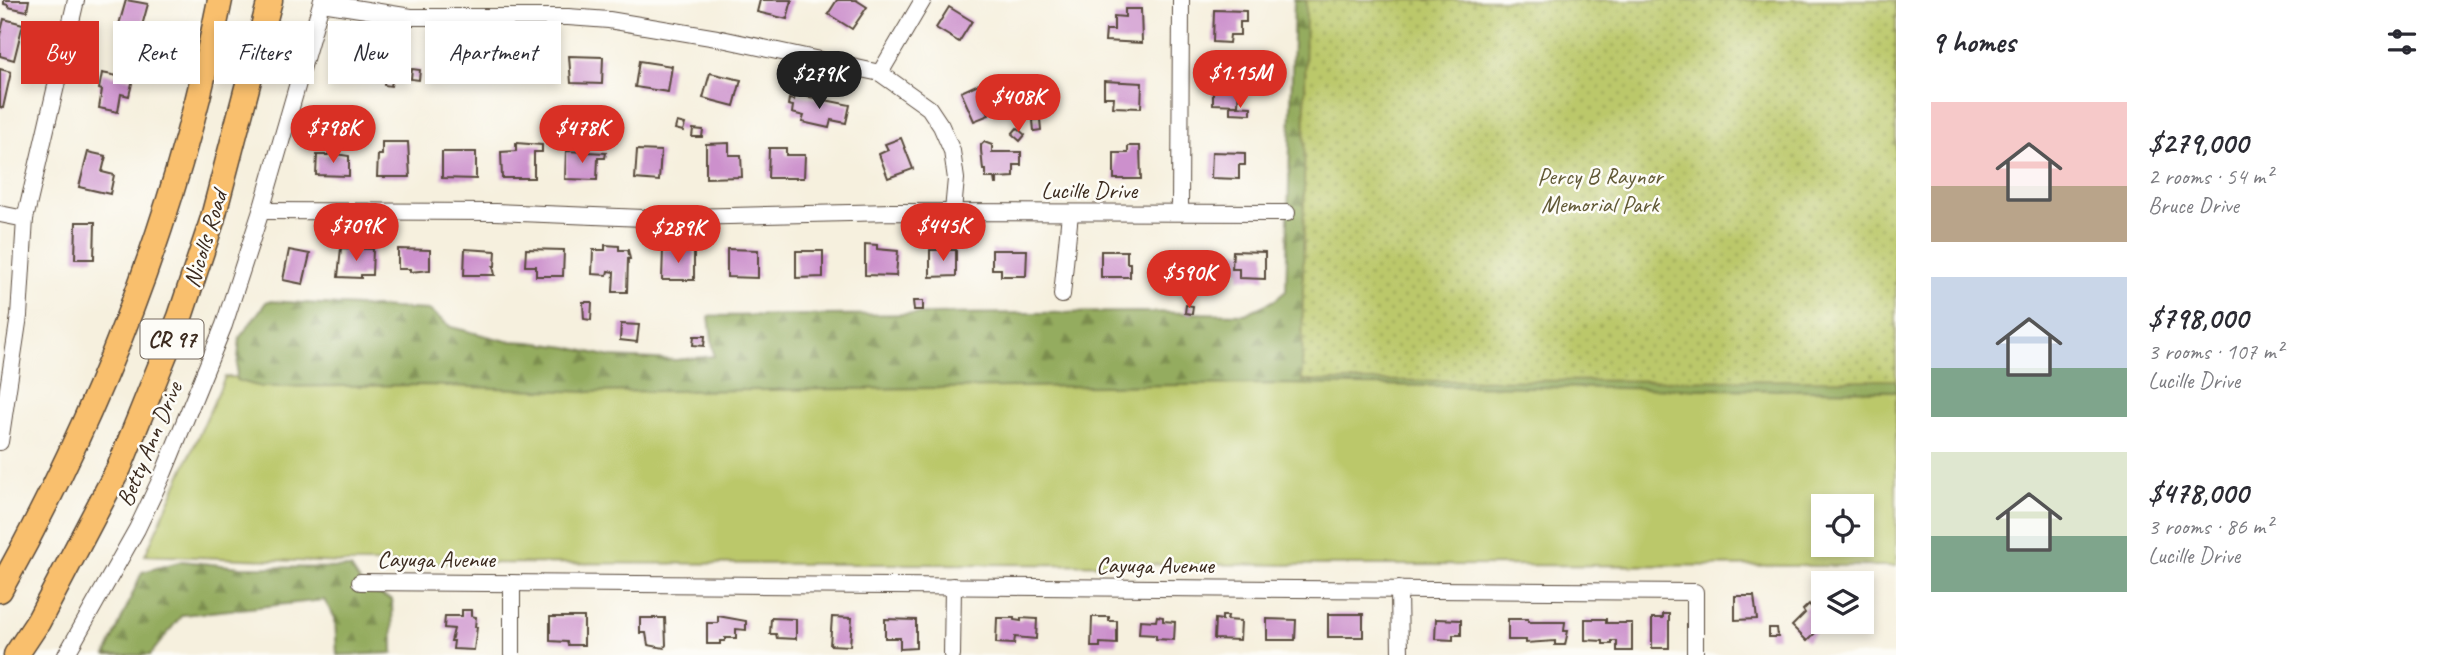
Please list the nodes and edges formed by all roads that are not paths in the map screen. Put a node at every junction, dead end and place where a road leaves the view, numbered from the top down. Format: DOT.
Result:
graph roads {
  1 [pos="76,0"];
  2 [pos="220,0"];
  3 [pos="270,0"];
  4 [pos="923,0"];
  5 [pos="1181,0"];
  6 [pos="322,2"];
  7 [pos="880,73"];
  8 [pos="261,211"];
  9 [pos="953,211"];
  10 [pos="1180,211"];
  11 [pos="1069,213"];
  12 [pos="1287,213"];
  13 [pos="0,214"];
  14 [pos="25,219"];
  15 [pos="1062,295"];
  16 [pos="0,442"];
  17 [pos="360,582"];
  18 [pos="512,583"];
  19 [pos="953,586"];
  20 [pos="1399,589"];
  21 [pos="0,590"];
  22 [pos="16,655"];
  23 [pos="66,655"];
  24 [pos="512,655"];
  25 [pos="952,655"];
  26 [pos="1400,655"];
  27 [pos="1695,655"];
  1 -- 14 [label="street"];
  2 -- 21 [label="highway, Nicolls Road / CR 97"];
  3 -- 22 [label="highway, Nicolls Road / CR 97"];
  4 -- 7 [label="street"];
  5 -- 10 [label="street"];
  6 -- 7 [label="street"];
  6 -- 8 [label="street, Betty Ann Drive"];
  7 -- 9 [label="street"];
  8 -- 9 [label="street, Lucille Drive"];
  8 -- 23 [label="street, Betty Ann Drive"];
  9 -- 11 [label="street, Lucille Drive"];
  10 -- 11 [label="street, Lucille Drive"];
  10 -- 12 [label="street, Lucille Drive"];
  11 -- 15 [label="street"];
  13 -- 14 [label="street"];
  14 -- 16 [label="street"];
  17 -- 18 [label="street, Cayuga Avenue"];
  18 -- 19 [label="street, Cayuga Avenue"];
  18 -- 24 [label="street"];
  19 -- 20 [label="street, Cayuga Avenue"];
  19 -- 25 [label="street"];
  20 -- 26 [label="street"];
  20 -- 27 [label="street, Cayuga Avenue"];
}
